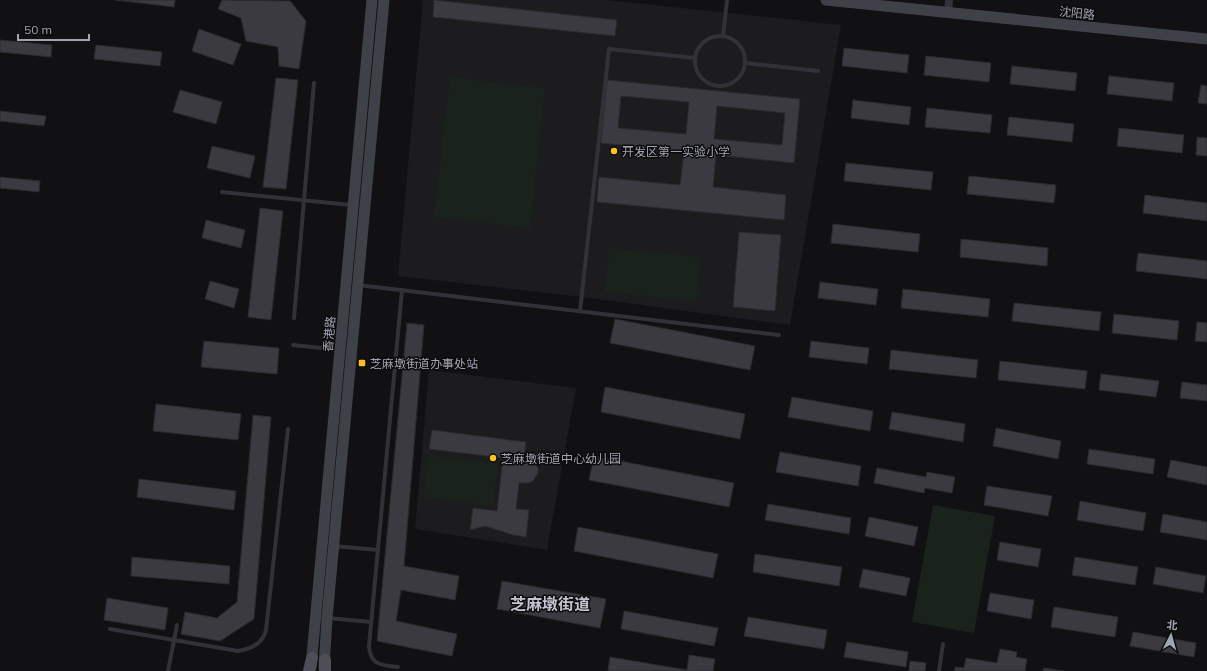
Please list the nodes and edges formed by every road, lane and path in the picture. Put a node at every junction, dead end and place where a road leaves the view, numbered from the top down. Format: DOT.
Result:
graph roads {
  1 [pos="372,0"];
  2 [pos="384,0"];
  3 [pos="726,0"];
  4 [pos="826,0"];
  5 [pos="949,0"];
  6 [pos="948,13"];
  7 [pos="723,36"];
  8 [pos="1207,39"];
  9 [pos="695,58"];
  10 [pos="745,63"];
  11 [pos="818,72"];
  12 [pos="314,83"];
  13 [pos="222,192"];
  14 [pos="304,200"];
  15 [pos="354,205"];
  16 [pos="358,285"];
  17 [pos="402,290"];
  18 [pos="580,311"];
  19 [pos="294,318"];
  20 [pos="779,335"];
  21 [pos="293,345"];
  22 [pos="341,350"];
  23 [pos="288,429"];
  24 [pos="334,546"];
  25 [pos="378,550"];
  26 [pos="327,618"];
  27 [pos="371,622"];
  28 [pos="177,625"];
  29 [pos="110,629"];
  30 [pos="174,640"];
  31 [pos="943,644"];
  32 [pos="312,658"];
  33 [pos="324,667"];
  34 [pos="398,667"];
  35 [pos="168,671"];
  36 [pos="310,671"];
  37 [pos="939,671"];
  1 -- 15 [label="main road, 香港路"];
  2 -- 16 [label="main road, 香港路"];
  3 -- 7 [label="lane"];
  4 -- 6 [label="main road, 沈阳路"];
  5 -- 6 [label="street"];
  6 -- 8 [label="main road, 沈阳路"];
  7 -- 9 [label="lane"];
  7 -- 10 [label="lane"];
  9 -- 10 [label="lane"];
  9 -- 18 [label="lane"];
  10 -- 11 [label="lane"];
  12 -- 14 [label="lane"];
  13 -- 14 [label="lane"];
  14 -- 15 [label="lane"];
  14 -- 19 [label="lane"];
  15 -- 22 [label="main road, 香港路"];
  16 -- 17 [label="lane"];
  16 -- 24 [label="main road, 香港路"];
  17 -- 18 [label="lane"];
  17 -- 25 [label="lane"];
  18 -- 20 [label="lane"];
  21 -- 22 [label="lane"];
  22 -- 32 [label="main road, 香港路"];
  23 -- 30 [label="lane"];
  24 -- 25 [label="lane"];
  24 -- 26 [label="main road, 香港路"];
  25 -- 27 [label="lane"];
  26 -- 27 [label="lane"];
  26 -- 33 [label="main road, 香港路"];
  27 -- 34 [label="lane"];
  28 -- 30 [label="lane"];
  29 -- 30 [label="lane"];
  30 -- 35 [label="lane"];
  31 -- 37 [label="lane"];
  32 -- 36 [label="main road"];
}
